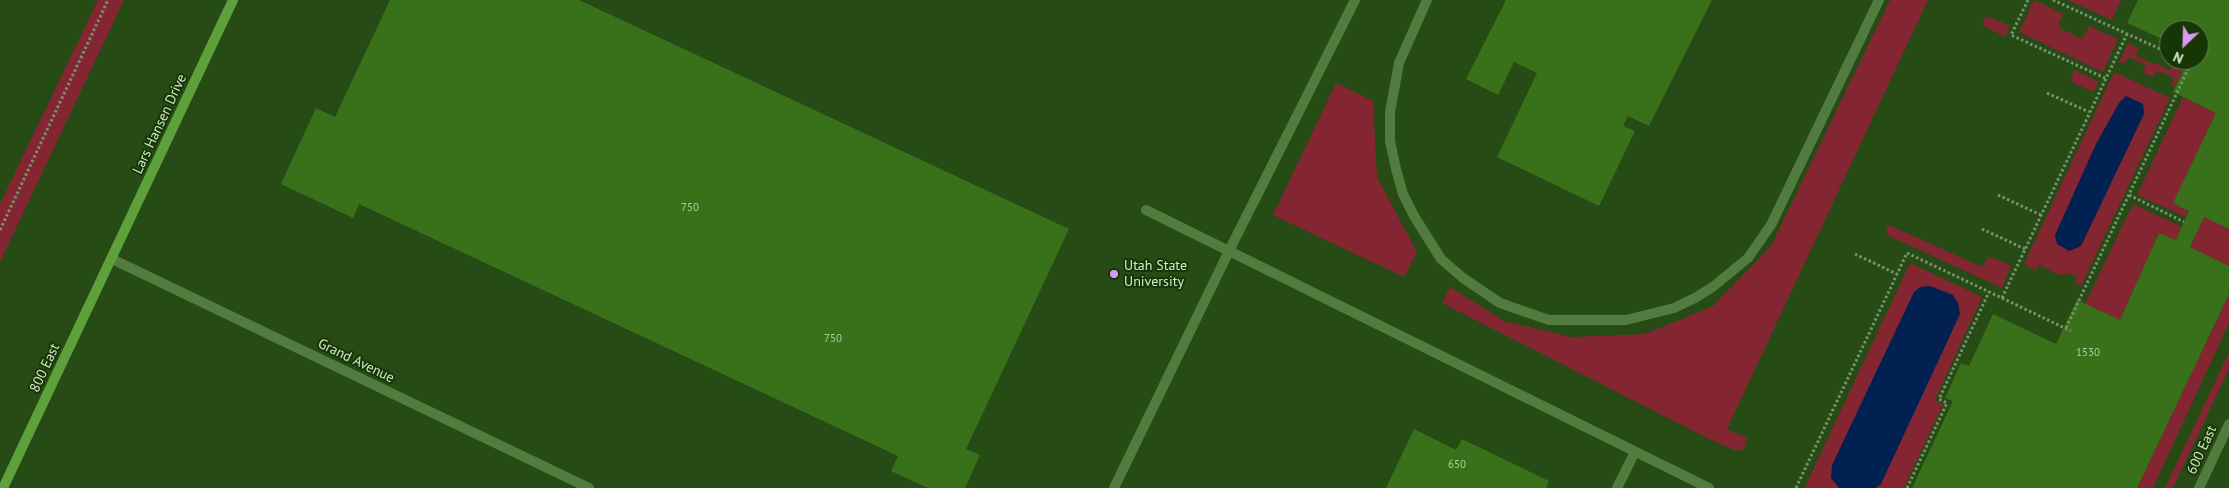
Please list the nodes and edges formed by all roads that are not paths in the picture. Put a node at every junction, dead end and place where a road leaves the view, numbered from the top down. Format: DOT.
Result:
graph roads {
  1 [pos="233,0"];
  2 [pos="1355,0"];
  3 [pos="1427,0"];
  4 [pos="1879,0"];
  5 [pos="1146,210"];
  6 [pos="1229,251"];
  7 [pos="112,259"];
  8 [pos="2229,424"];
  9 [pos="1635,452"];
  10 [pos="3,488"];
  11 [pos="589,488"];
  12 [pos="1114,488"];
  13 [pos="1617,488"];
  14 [pos="1709,488"];
  15 [pos="2199,488"];
  1 -- 7 [label="main road, Lars Hansen Drive"];
  2 -- 6 [label="street"];
  3 -- 4 [label="street"];
  5 -- 6 [label="street"];
  6 -- 9 [label="street"];
  6 -- 12 [label="street"];
  7 -- 10 [label="main road, 800 East"];
  7 -- 11 [label="street, Grand Avenue"];
  8 -- 15 [label="street, 600 East"];
  9 -- 13 [label="street"];
  9 -- 14 [label="street"];
}
